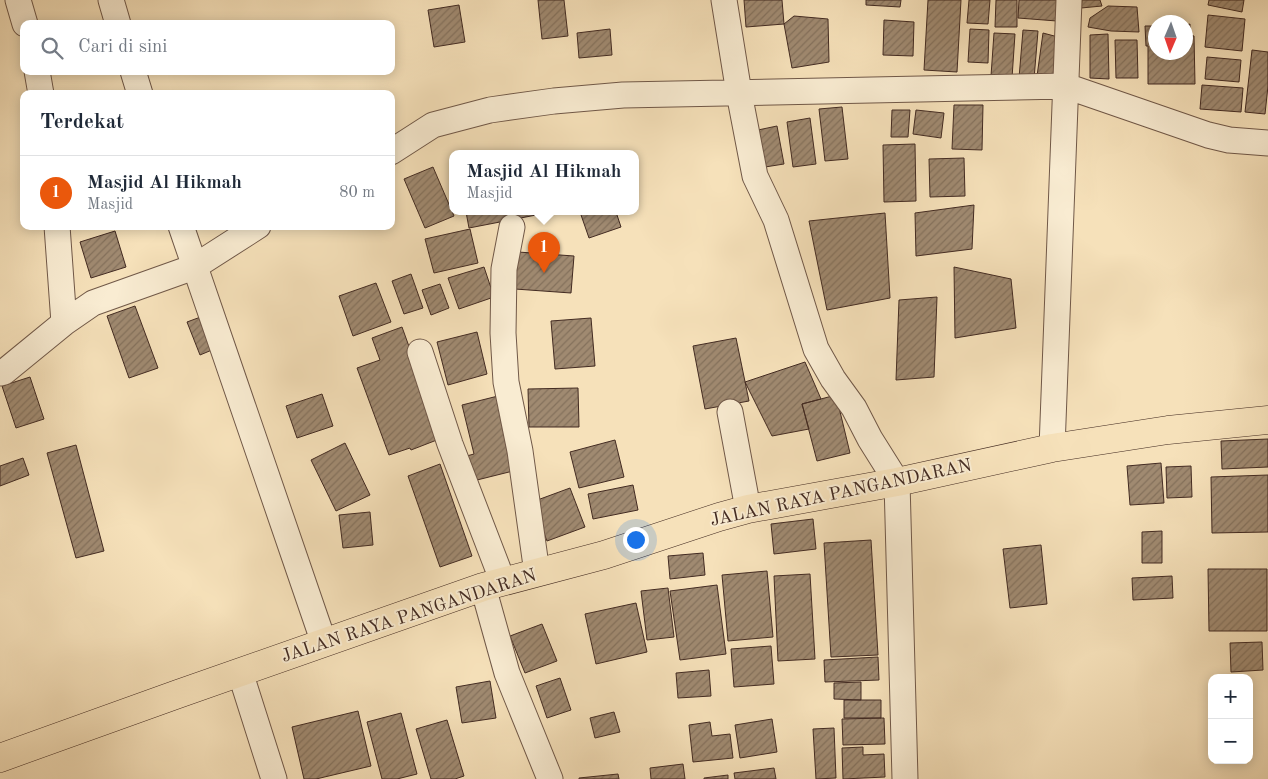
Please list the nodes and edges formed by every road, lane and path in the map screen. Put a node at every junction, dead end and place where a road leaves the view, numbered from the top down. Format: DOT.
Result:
graph roads {
  1 [pos="18,0"];
  2 [pos="111,0"];
  3 [pos="724,0"];
  4 [pos="1069,0"];
  5 [pos="24,20"];
  6 [pos="117,20"];
  7 [pos="39,75"];
  8 [pos="134,75"];
  9 [pos="1066,86"];
  10 [pos="41,90"];
  11 [pos="139,90"];
  12 [pos="739,93"];
  13 [pos="1268,143"];
  14 [pos="395,149"];
  15 [pos="512,227"];
  16 [pos="57,230"];
  17 [pos="182,230"];
  18 [pos="252,230"];
  19 [pos="194,267"];
  20 [pos="64,323"];
  21 [pos="420,352"];
  22 [pos="0,373"];
  23 [pos="730,412"];
  24 [pos="1268,420"];
  25 [pos="1052,448"];
  26 [pos="897,482"];
  27 [pos="748,509"];
  28 [pos="537,573"];
  29 [pos="493,585"];
  30 [pos="324,643"];
  31 [pos="240,672"];
  32 [pos="0,758"];
  33 [pos="898,776"];
  34 [pos="274,779"];
  35 [pos="550,779"];
  1 -- 5 [label="street"];
  2 -- 6 [label="street"];
  3 -- 12 [label="street"];
  4 -- 9 [label="street"];
  7 -- 10 [label="street"];
  8 -- 11 [label="street"];
  9 -- 12 [label="street"];
  9 -- 13 [label="street"];
  9 -- 25 [label="street"];
  12 -- 14 [label="street"];
  12 -- 26 [label="street"];
  15 -- 28 [label="street"];
  16 -- 20 [label="street"];
  17 -- 19 [label="street"];
  18 -- 19 [label="street"];
  19 -- 20 [label="street"];
  19 -- 30 [label="street"];
  20 -- 22 [label="street"];
  21 -- 29 [label="street"];
  23 -- 27 [label="street"];
  24 -- 25 [label="highway, JALAN RAYA PANGANDARAN"];
  25 -- 26 [label="highway, JALAN RAYA PANGANDARAN"];
  26 -- 27 [label="highway, JALAN RAYA PANGANDARAN"];
  26 -- 33 [label="street"];
  27 -- 28 [label="highway, JALAN RAYA PANGANDARAN"];
  28 -- 29 [label="highway, JALAN RAYA PANGANDARAN"];
  29 -- 30 [label="highway, JALAN RAYA PANGANDARAN"];
  29 -- 35 [label="street"];
  30 -- 31 [label="highway, JALAN RAYA PANGANDARAN"];
  31 -- 32 [label="highway, JALAN RAYA PANGANDARAN"];
  31 -- 34 [label="street"];
}
